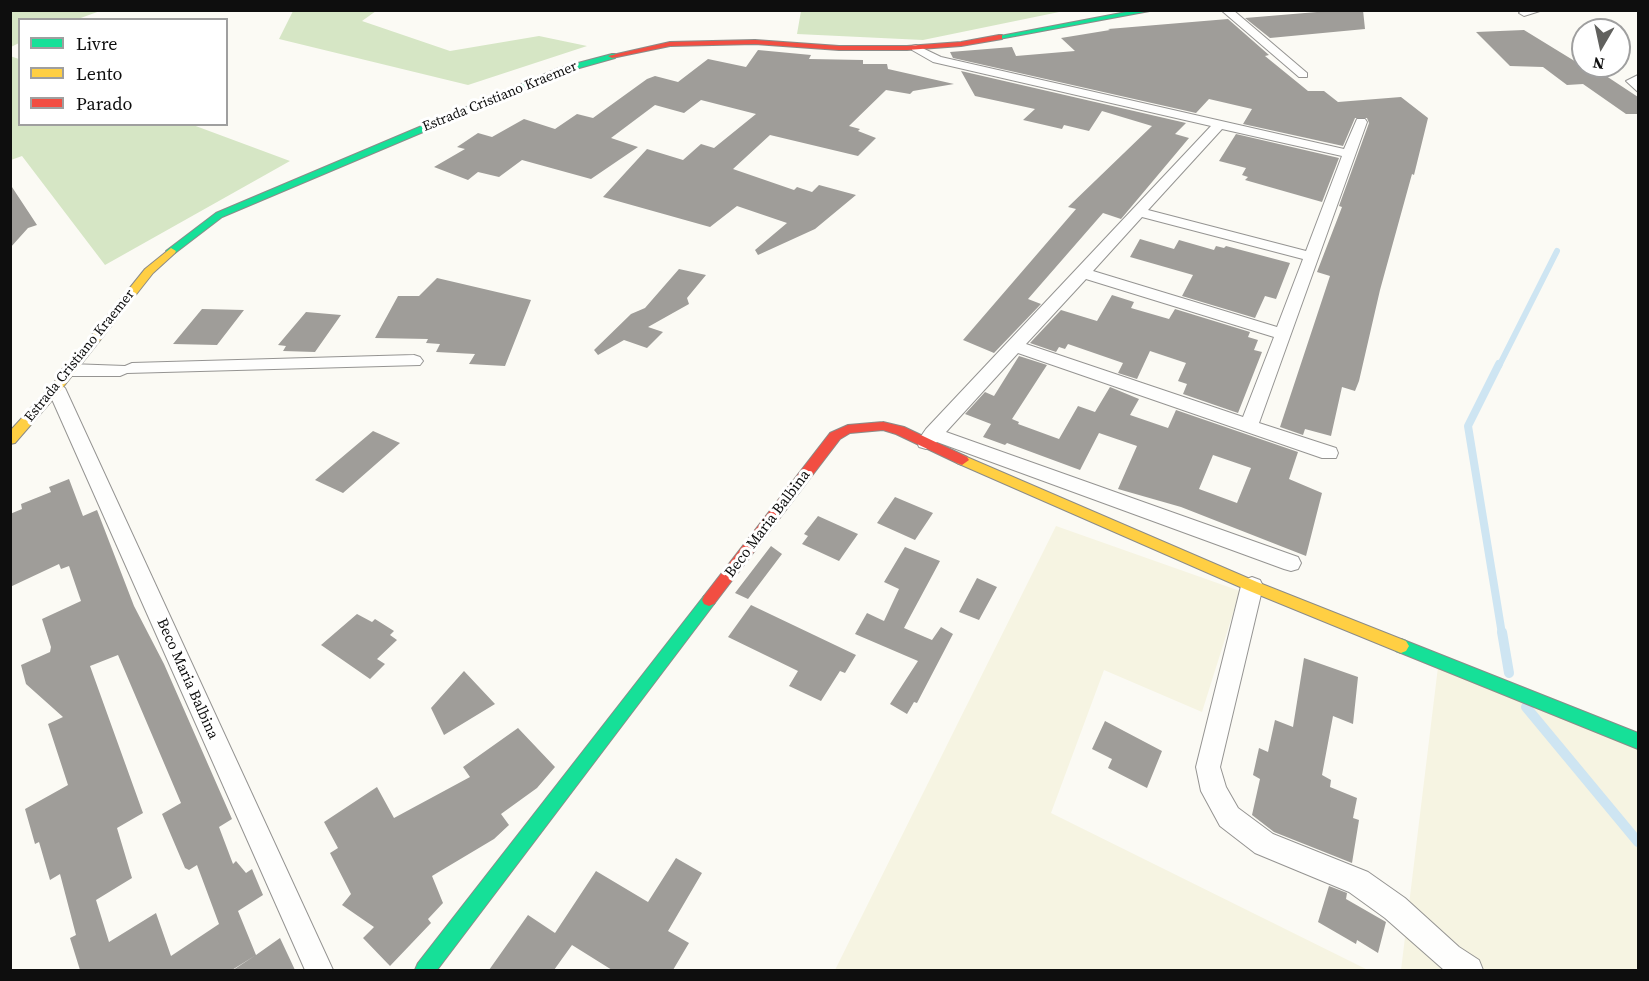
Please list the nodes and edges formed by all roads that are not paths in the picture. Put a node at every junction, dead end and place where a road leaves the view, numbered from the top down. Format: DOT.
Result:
graph roads {
  1 [pos="1152,10"];
  2 [pos="1226,10"];
  3 [pos="1538,10"];
  4 [pos="1139,11"];
  5 [pos="1524,13"];
  6 [pos="915,48"];
  7 [pos="1303,75"];
  8 [pos="1638,78"];
  9 [pos="1638,88"];
  10 [pos="1361,122"];
  11 [pos="1219,125"];
  12 [pos="1348,154"];
  13 [pos="1140,212"];
  14 [pos="1311,256"];
  15 [pos="1083,273"];
  16 [pos="1282,334"];
  17 [pos="1013,346"];
  18 [pos="414,361"];
  19 [pos="63,379"];
  20 [pos="1249,426"];
  21 [pos="929,438"];
  22 [pos="10,440"];
  23 [pos="1329,453"];
  24 [pos="1291,563"];
  25 [pos="1252,585"];
  26 [pos="1638,741"];
  27 [pos="319,970"];
  28 [pos="425,970"];
  29 [pos="1468,970"];
  1 -- 4 [label="main road, Estrada Cristiano Kraemer"];
  2 -- 7 [label="street"];
  3 -- 5 [label="street"];
  4 -- 6 [label="main road, Estrada Cristiano Kraemer"];
  6 -- 11 [label="street"];
  6 -- 19 [label="main road, Estrada Cristiano Kraemer"];
  8 -- 9 [label="street"];
  10 -- 12 [label="street"];
  11 -- 12 [label="street"];
  11 -- 13 [label="street"];
  12 -- 14 [label="street"];
  13 -- 14 [label="street"];
  13 -- 15 [label="street"];
  14 -- 16 [label="street"];
  15 -- 16 [label="street"];
  15 -- 17 [label="street"];
  16 -- 20 [label="street"];
  17 -- 20 [label="street"];
  17 -- 21 [label="street"];
  18 -- 19 [label="street"];
  19 -- 22 [label="main road, Estrada Cristiano Kraemer"];
  19 -- 27 [label="street, Beco Maria Balbina"];
  20 -- 23 [label="street"];
  21 -- 24 [label="street"];
  21 -- 25 [label="main road, Beco Maria Balbina"];
  21 -- 28 [label="main road, Beco Maria Balbina"];
  25 -- 26 [label="main road, Beco Maria Balbina"];
  25 -- 29 [label="street"];
}
